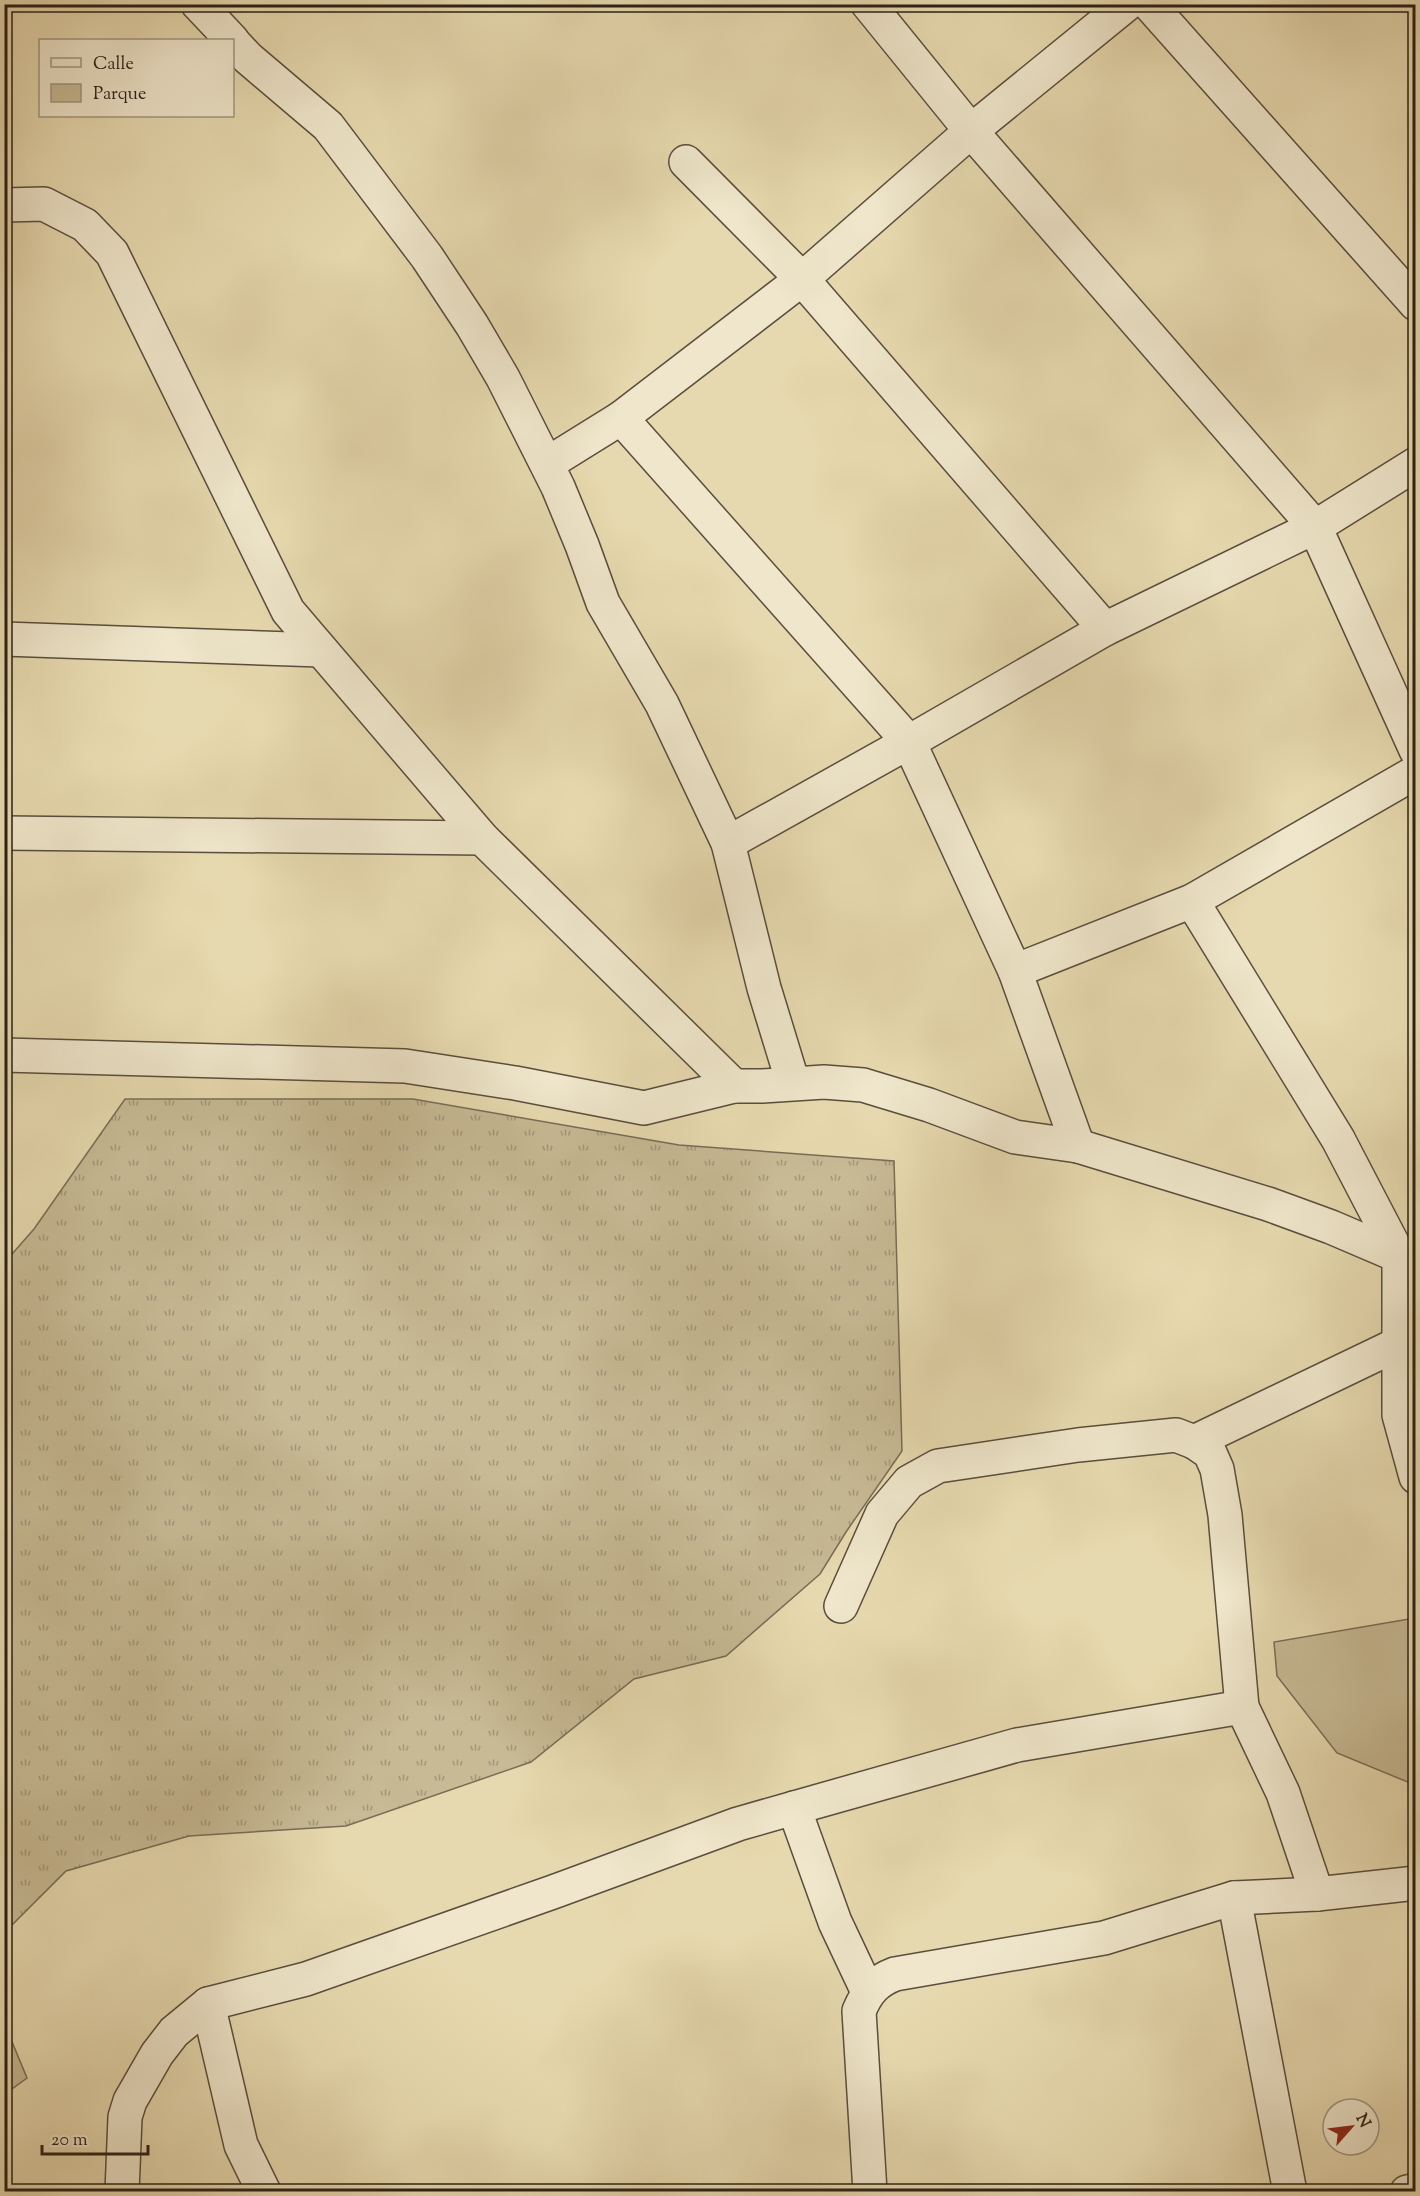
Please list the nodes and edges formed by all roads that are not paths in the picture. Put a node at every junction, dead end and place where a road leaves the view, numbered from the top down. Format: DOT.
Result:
graph roads {
  1 [pos="198,4"];
  2 [pos="868,4"];
  3 [pos="1127,4"];
  4 [pos="1149,4"];
  5 [pos="230,39"];
  6 [pos="234,43"];
  7 [pos="971,131"];
  8 [pos="686,162"];
  9 [pos="4,206"];
  10 [pos="802,279"];
  11 [pos="1416,304"];
  12 [pos="621,418"];
  13 [pos="547,464"];
  14 [pos="1416,464"];
  15 [pos="1315,527"];
  16 [pos="1105,629"];
  17 [pos="4,639"];
  18 [pos="321,650"];
  19 [pos="909,742"];
  20 [pos="1416,750"];
  21 [pos="1416,772"];
  22 [pos="4,833"];
  23 [pos="482,838"];
  24 [pos="728,843"];
  25 [pos="1192,901"];
  26 [pos="1015,972"];
  27 [pos="6,1050"];
  28 [pos="793,1083"];
  29 [pos="734,1086"];
  30 [pos="1078,1146"];
  31 [pos="1407,1265"];
  32 [pos="1398,1344"];
  33 [pos="1194,1442"];
  34 [pos="1416,1477"];
  35 [pos="841,1606"];
  36 [pos="1242,1707"];
  37 [pos="794,1808"];
  38 [pos="1416,1883"];
  39 [pos="1317,1893"];
  40 [pos="1234,1898"];
  41 [pos="868,1992"];
  42 [pos="208,2004"];
  43 [pos="1416,2190"];
  44 [pos="122,2192"];
  45 [pos="264,2192"];
  46 [pos="870,2192"];
  47 [pos="1290,2192"];
  48 [pos="1407,2192"];
  1 -- 5 [label="street"];
  2 -- 7 [label="street"];
  3 -- 7 [label="street"];
  4 -- 11 [label="street"];
  6 -- 13 [label="street"];
  7 -- 10 [label="street"];
  7 -- 15 [label="street"];
  8 -- 10 [label="street"];
  9 -- 18 [label="street"];
  10 -- 12 [label="street"];
  10 -- 16 [label="street"];
  12 -- 13 [label="street"];
  12 -- 19 [label="street"];
  13 -- 24 [label="street"];
  14 -- 15 [label="street"];
  15 -- 16 [label="street"];
  15 -- 20 [label="street"];
  16 -- 19 [label="street"];
  17 -- 18 [label="street"];
  18 -- 23 [label="street"];
  19 -- 24 [label="street"];
  19 -- 26 [label="street"];
  21 -- 25 [label="street"];
  22 -- 23 [label="street"];
  23 -- 29 [label="street"];
  24 -- 28 [label="street"];
  25 -- 26 [label="street"];
  25 -- 31 [label="street"];
  26 -- 30 [label="street"];
  27 -- 29 [label="street"];
  28 -- 29 [label="street"];
  28 -- 30 [label="street"];
  30 -- 31 [label="street"];
  31 -- 32 [label="street"];
  32 -- 33 [label="street"];
  32 -- 34 [label="street"];
  33 -- 35 [label="street"];
  33 -- 36 [label="street"];
  36 -- 37 [label="street"];
  36 -- 39 [label="street"];
  37 -- 41 [label="street"];
  37 -- 42 [label="street"];
  38 -- 39 [label="street"];
  39 -- 40 [label="street"];
  40 -- 41 [label="street"];
  40 -- 47 [label="street"];
  41 -- 46 [label="street"];
  42 -- 44 [label="street"];
  42 -- 45 [label="street"];
  43 -- 48 [label="street"];
}
